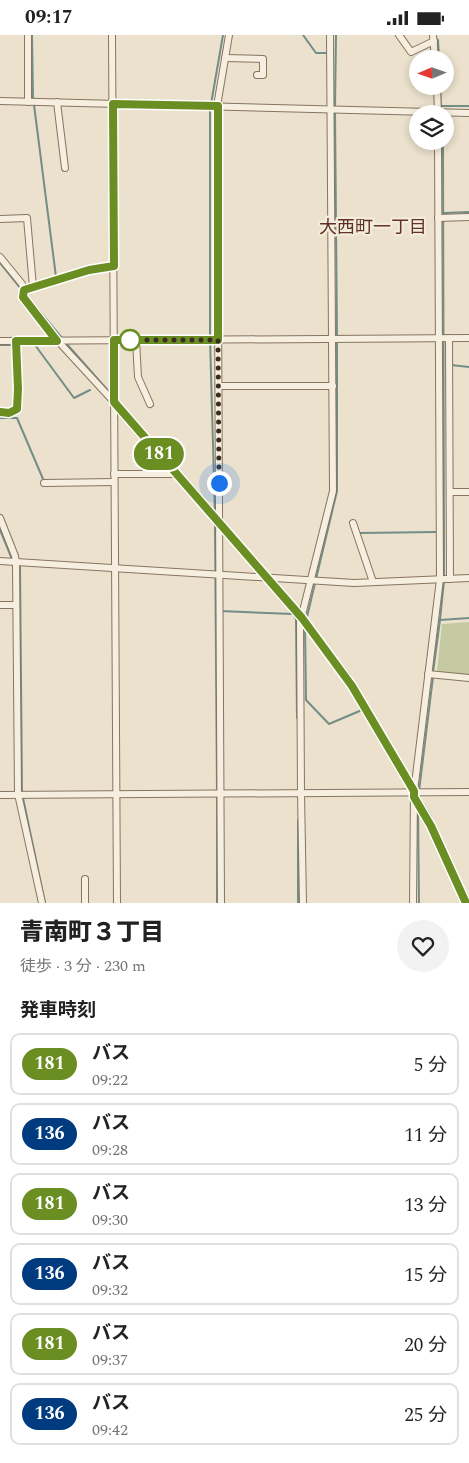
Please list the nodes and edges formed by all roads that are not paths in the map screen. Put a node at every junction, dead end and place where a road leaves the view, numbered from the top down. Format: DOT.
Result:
graph roads {
  1 [pos="28,35"];
  2 [pos="112,35"];
  3 [pos="229,35"];
  4 [pos="330,35"];
  5 [pos="399,35"];
  6 [pos="434,38"];
  7 [pos="225,58"];
  8 [pos="257,75"];
  9 [pos="0,101"];
  10 [pos="28,102"];
  11 [pos="57,102"];
  12 [pos="113,104"];
  13 [pos="218,106"];
  14 [pos="330,109"];
  15 [pos="409,112"];
  16 [pos="454,113"];
  17 [pos="469,113"];
  18 [pos="438,150"];
  19 [pos="65,168"];
  20 [pos="469,217"];
  21 [pos="438,218"];
  22 [pos="0,219"];
  23 [pos="0,257"];
  24 [pos="114,266"];
  25 [pos="33,287"];
  26 [pos="24,290"];
  27 [pos="438,338"];
  28 [pos="449,338"];
  29 [pos="469,338"];
  30 [pos="333,339"];
  31 [pos="114,340"];
  32 [pos="136,340"];
  33 [pos="218,340"];
  34 [pos="0,341"];
  35 [pos="16,341"];
  36 [pos="57,341"];
  37 [pos="333,386"];
  38 [pos="219,387"];
  39 [pos="114,402"];
  40 [pos="150,404"];
  41 [pos="0,412"];
  42 [pos="114,474"];
  43 [pos="176,474"];
  44 [pos="114,482"];
  45 [pos="44,483"];
  46 [pos="450,492"];
  47 [pos="469,492"];
  48 [pos="0,518"];
  49 [pos="219,522"];
  50 [pos="353,523"];
  51 [pos="0,561"];
  52 [pos="16,562"];
  53 [pos="115,569"];
  54 [pos="220,575"];
  55 [pos="268,577"];
  56 [pos="469,578"];
  57 [pos="440,579"];
  58 [pos="450,579"];
  59 [pos="311,580"];
  60 [pos="373,582"];
  61 [pos="0,605"];
  62 [pos="16,605"];
  63 [pos="302,618"];
  64 [pos="428,674"];
  65 [pos="469,679"];
  66 [pos="469,792"];
  67 [pos="220,793"];
  68 [pos="301,793"];
  69 [pos="18,794"];
  70 [pos="116,794"];
  71 [pos="414,794"];
  72 [pos="0,795"];
  73 [pos="85,879"];
  74 [pos="42,903"];
  75 [pos="85,903"];
  76 [pos="117,903"];
  77 [pos="221,903"];
  78 [pos="303,903"];
  79 [pos="414,903"];
  80 [pos="466,903"];
  1 -- 10 [label="street"];
  2 -- 12 [label="street"];
  3 -- 7 [label="street"];
  4 -- 14 [label="street"];
  5 -- 6 [label="street"];
  7 -- 8 [label="street"];
  7 -- 13 [label="street"];
  9 -- 10 [label="street"];
  10 -- 11 [label="street"];
  11 -- 12 [label="street"];
  11 -- 19 [label="street"];
  12 -- 13 [label="street"];
  12 -- 24 [label="street"];
  13 -- 14 [label="street"];
  13 -- 33 [label="street"];
  14 -- 15 [label="street"];
  14 -- 30 [label="street"];
  16 -- 17 [label="street"];
  18 -- 21 [label="street"];
  20 -- 21 [label="street"];
  21 -- 27 [label="street"];
  22 -- 25 [label="street"];
  23 -- 26 [label="street"];
  24 -- 25 [label="street"];
  24 -- 31 [label="street"];
  25 -- 26 [label="street"];
  26 -- 36 [label="street"];
  27 -- 28 [label="street"];
  27 -- 30 [label="street"];
  27 -- 57 [label="street"];
  28 -- 29 [label="street"];
  28 -- 46 [label="street"];
  30 -- 33 [label="street"];
  30 -- 37 [label="street"];
  31 -- 32 [label="street"];
  31 -- 36 [label="street"];
  31 -- 39 [label="street"];
  32 -- 33 [label="street"];
  32 -- 40 [label="street"];
  33 -- 38 [label="street"];
  34 -- 35 [label="street"];
  35 -- 36 [label="street"];
  35 -- 41 [label="street"];
  36 -- 39 [label="street"];
  37 -- 38 [label="street"];
  37 -- 59 [label="street"];
  38 -- 49 [label="street"];
  39 -- 42 [label="street"];
  39 -- 43 [label="street"];
  42 -- 43 [label="street"];
  42 -- 44 [label="street"];
  43 -- 49 [label="street"];
  44 -- 45 [label="street"];
  44 -- 53 [label="street"];
  46 -- 47 [label="street"];
  46 -- 58 [label="street"];
  48 -- 52 [label="street"];
  49 -- 54 [label="street"];
  49 -- 55 [label="street"];
  50 -- 60 [label="street"];
  51 -- 52 [label="street"];
  52 -- 53 [label="street"];
  52 -- 62 [label="street"];
  53 -- 54 [label="street"];
  53 -- 70 [label="street"];
  54 -- 55 [label="street"];
  54 -- 67 [label="street"];
  55 -- 59 [label="street"];
  55 -- 63 [label="street"];
  56 -- 58 [label="street"];
  57 -- 58 [label="street"];
  57 -- 60 [label="street"];
  57 -- 64 [label="street"];
  59 -- 60 [label="street"];
  59 -- 63 [label="street"];
  61 -- 62 [label="street"];
  62 -- 69 [label="street"];
  63 -- 68 [label="street"];
  63 -- 71 [label="street"];
  64 -- 65 [label="street"];
  64 -- 71 [label="street"];
  66 -- 71 [label="street"];
  67 -- 68 [label="street"];
  67 -- 70 [label="street"];
  67 -- 77 [label="street"];
  68 -- 71 [label="street"];
  68 -- 78 [label="street"];
  69 -- 70 [label="street"];
  69 -- 72 [label="street"];
  69 -- 74 [label="street"];
  70 -- 76 [label="street"];
  71 -- 79 [label="street"];
  71 -- 80 [label="street"];
  73 -- 75 [label="street"];
}
